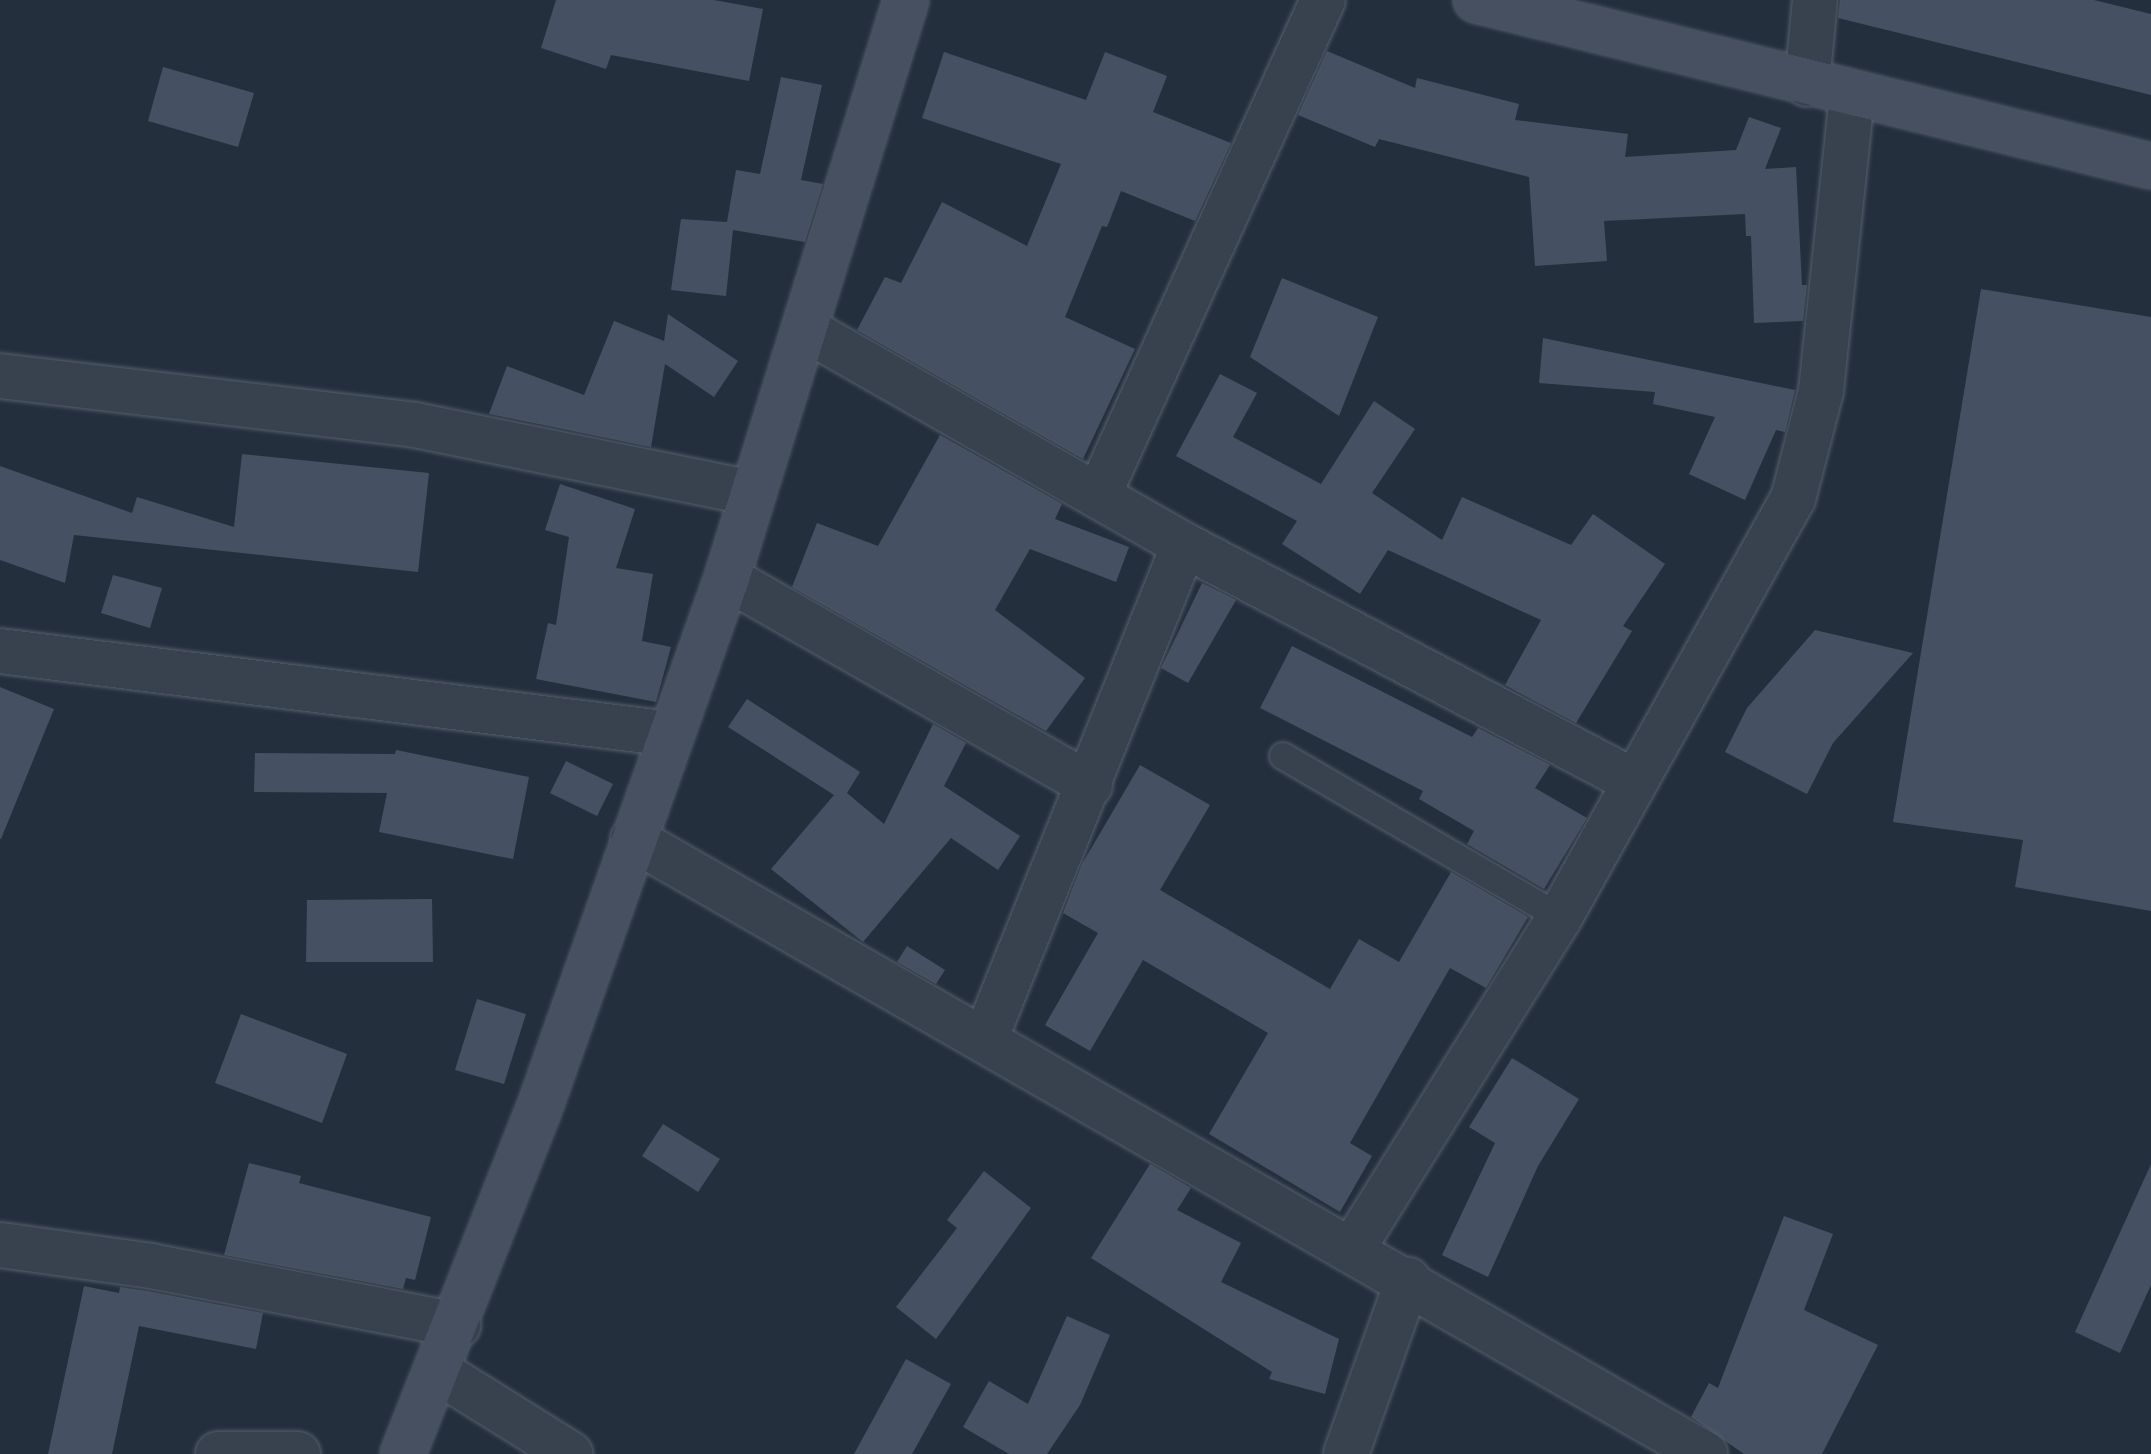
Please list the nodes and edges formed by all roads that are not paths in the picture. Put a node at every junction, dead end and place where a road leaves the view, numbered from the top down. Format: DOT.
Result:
graph roads {
  1 [pos="906,0"];
  2 [pos="1323,0"];
  3 [pos="1476,0"];
  4 [pos="1815,0"];
  5 [pos="1807,84"];
  6 [pos="1852,96"];
  7 [pos="2151,166"];
  8 [pos="807,330"];
  9 [pos="0,376"];
  10 [pos="752,493"];
  11 [pos="1099,494"];
  12 [pos="1184,545"];
  13 [pos="727,578"];
  14 [pos="0,651"];
  15 [pos="671,734"];
  16 [pos="1283,756"];
  17 [pos="1635,782"];
  18 [pos="1090,785"];
  19 [pos="633,839"];
  20 [pos="1560,917"];
  21 [pos="986,1037"];
  22 [pos="0,1245"];
  23 [pos="1353,1248"];
  24 [pos="1408,1280"];
  25 [pos="458,1325"];
  26 [pos="439,1372"];
  27 [pos="218,1454"];
  28 [pos="298,1454"];
  29 [pos="403,1454"];
  30 [pos="570,1454"];
  31 [pos="1346,1454"];
  32 [pos="1705,1454"];
  1 -- 8 [label="street"];
  2 -- 11 [label="street"];
  3 -- 5 [label="street"];
  4 -- 5 [label="street"];
  5 -- 6 [label="street"];
  6 -- 7 [label="street"];
  6 -- 17 [label="street"];
  8 -- 10 [label="street"];
  8 -- 11 [label="street"];
  9 -- 10 [label="street"];
  10 -- 13 [label="street"];
  11 -- 12 [label="street"];
  12 -- 17 [label="street"];
  12 -- 18 [label="street"];
  13 -- 15 [label="street"];
  13 -- 18 [label="street"];
  14 -- 15 [label="street"];
  15 -- 19 [label="street"];
  16 -- 20 [label="lane"];
  17 -- 20 [label="street"];
  18 -- 21 [label="street"];
  19 -- 21 [label="street"];
  19 -- 25 [label="street"];
  20 -- 23 [label="street"];
  21 -- 23 [label="street"];
  22 -- 25 [label="street"];
  23 -- 24 [label="street"];
  24 -- 31 [label="street"];
  24 -- 32 [label="street"];
  25 -- 26 [label="street"];
  26 -- 29 [label="street"];
  26 -- 30 [label="street"];
  27 -- 28 [label="street"];
}
